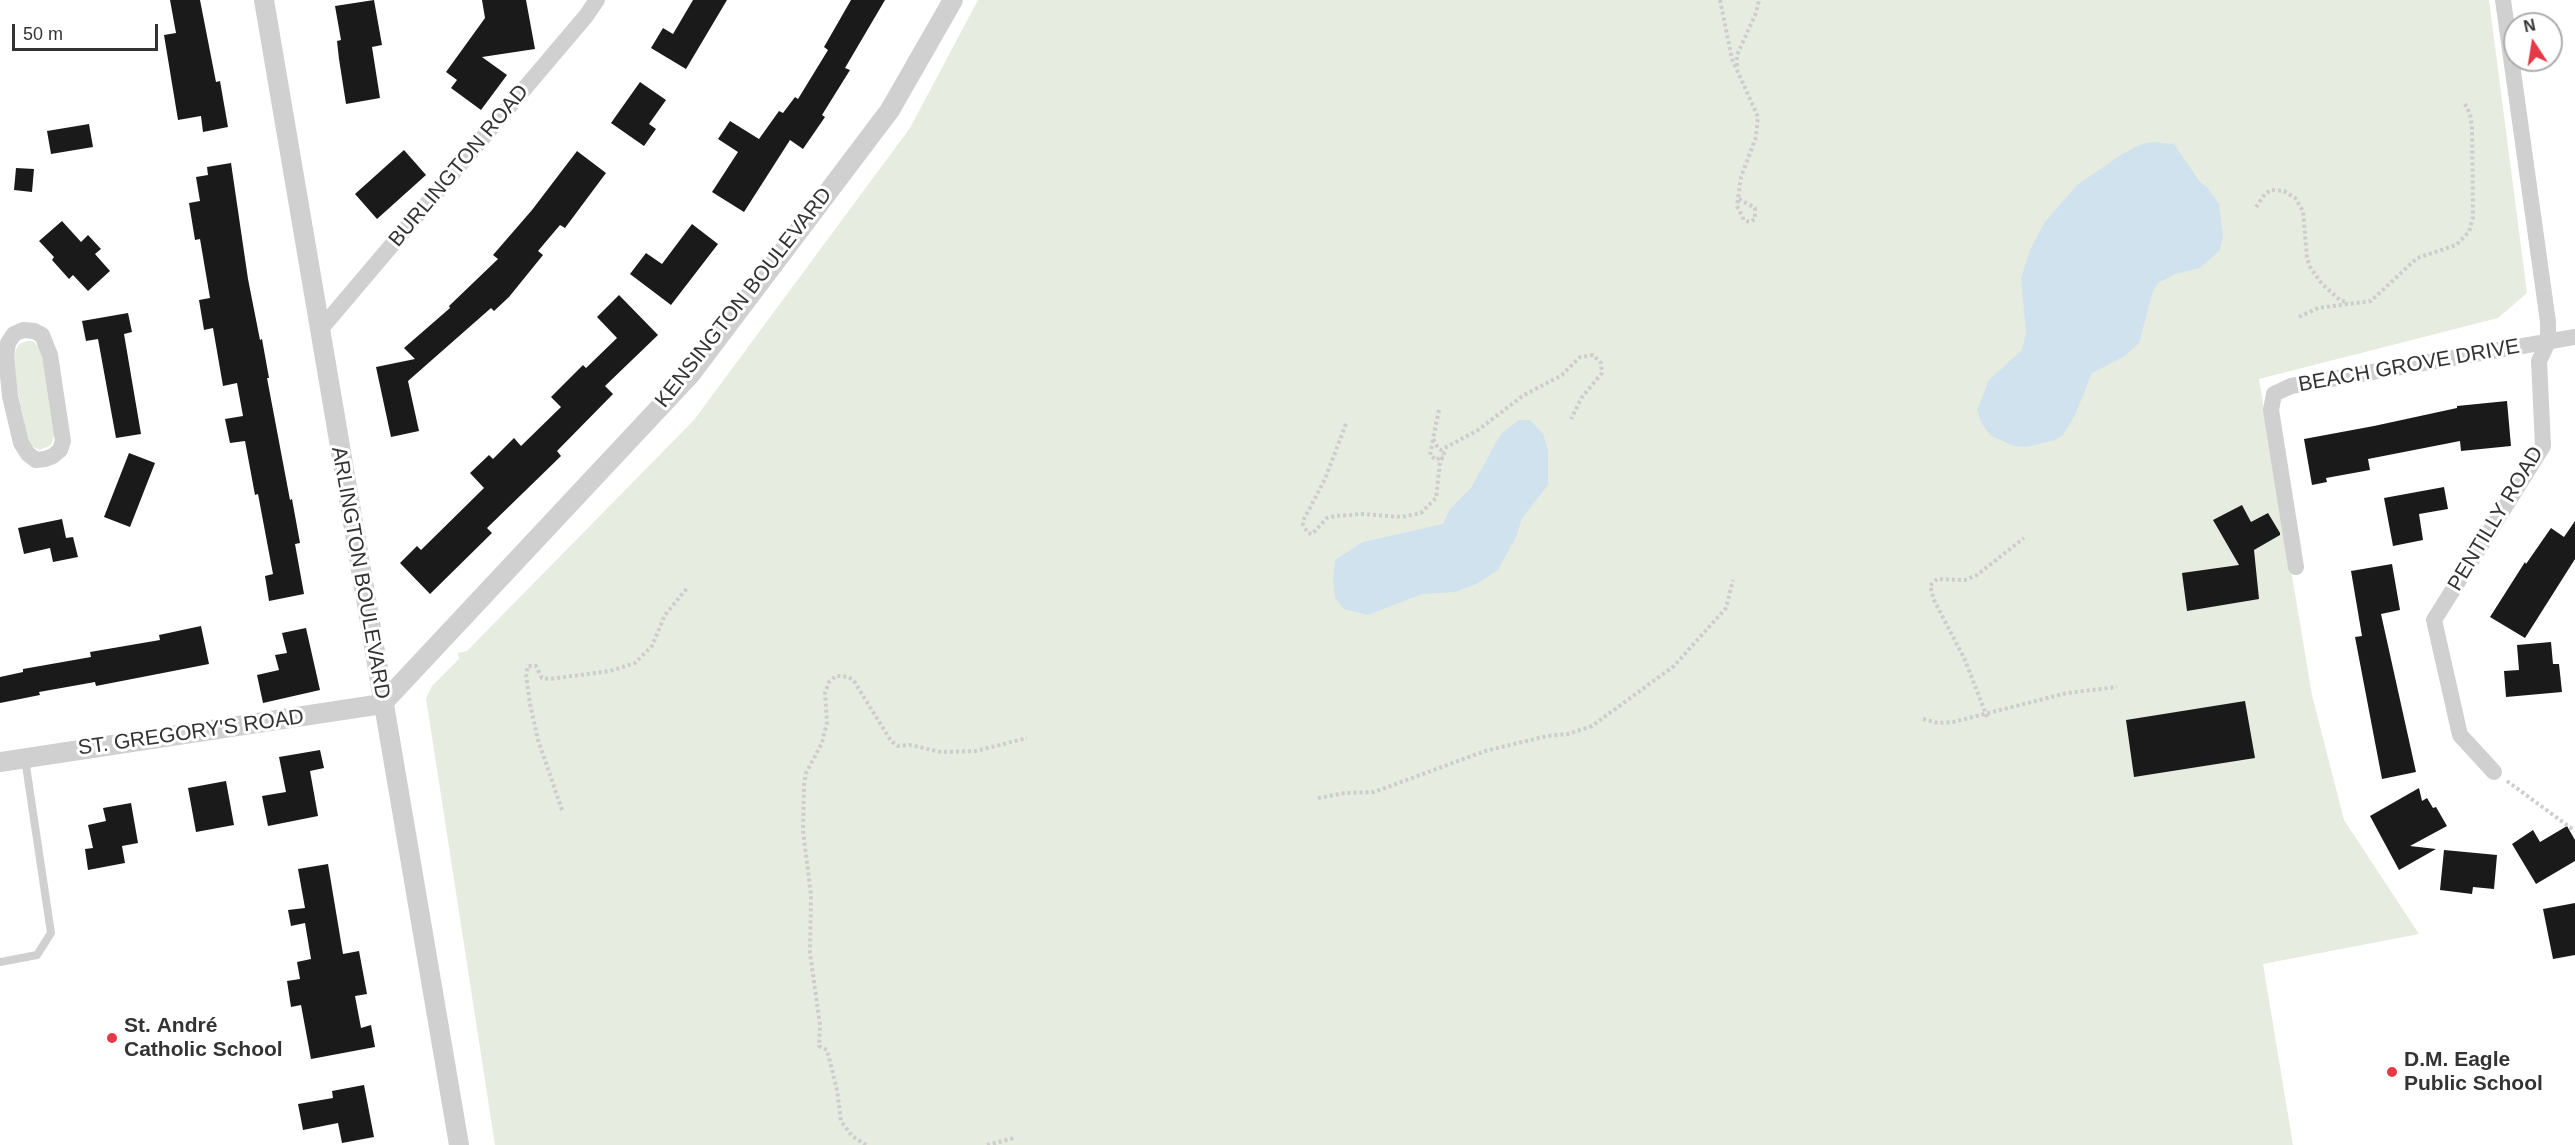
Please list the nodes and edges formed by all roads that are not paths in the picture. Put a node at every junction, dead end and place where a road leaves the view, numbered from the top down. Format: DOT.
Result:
graph roads {
  1 [pos="264,0"];
  2 [pos="597,0"];
  3 [pos="953,0"];
  4 [pos="2503,0"];
  5 [pos="585,8"];
  6 [pos="319,331"];
  7 [pos="2575,337"];
  8 [pos="2548,342"];
  9 [pos="5,397"];
  10 [pos="2295,567"];
  11 [pos="382,704"];
  12 [pos="25,758"];
  13 [pos="0,762"];
  14 [pos="2494,772"];
  15 [pos="0,962"];
  16 [pos="459,1145"];
  1 -- 6 [label="street, ARLINGTON BOULEVARD"];
  2 -- 5 [label="street, BURLINGTON ROAD"];
  3 -- 11 [label="street, KENSINGTON BOULEVARD"];
  4 -- 8 [label="street, PENTILLY ROAD"];
  5 -- 6 [label="street, BURLINGTON ROAD"];
  6 -- 11 [label="street, ARLINGTON BOULEVARD"];
  7 -- 8 [label="street, BEACH GROVE DRIVE"];
  8 -- 10 [label="street, BEACH GROVE DRIVE"];
  8 -- 14 [label="street, PENTILLY ROAD"];
  9 -- 9 [label="street"];
  11 -- 12 [label="street, ST. GREGORY'S ROAD"];
  11 -- 16 [label="street, ARLINGTON BOULEVARD"];
  12 -- 13 [label="street, ST. GREGORY'S ROAD"];
  12 -- 15 [label="lane"];
}
